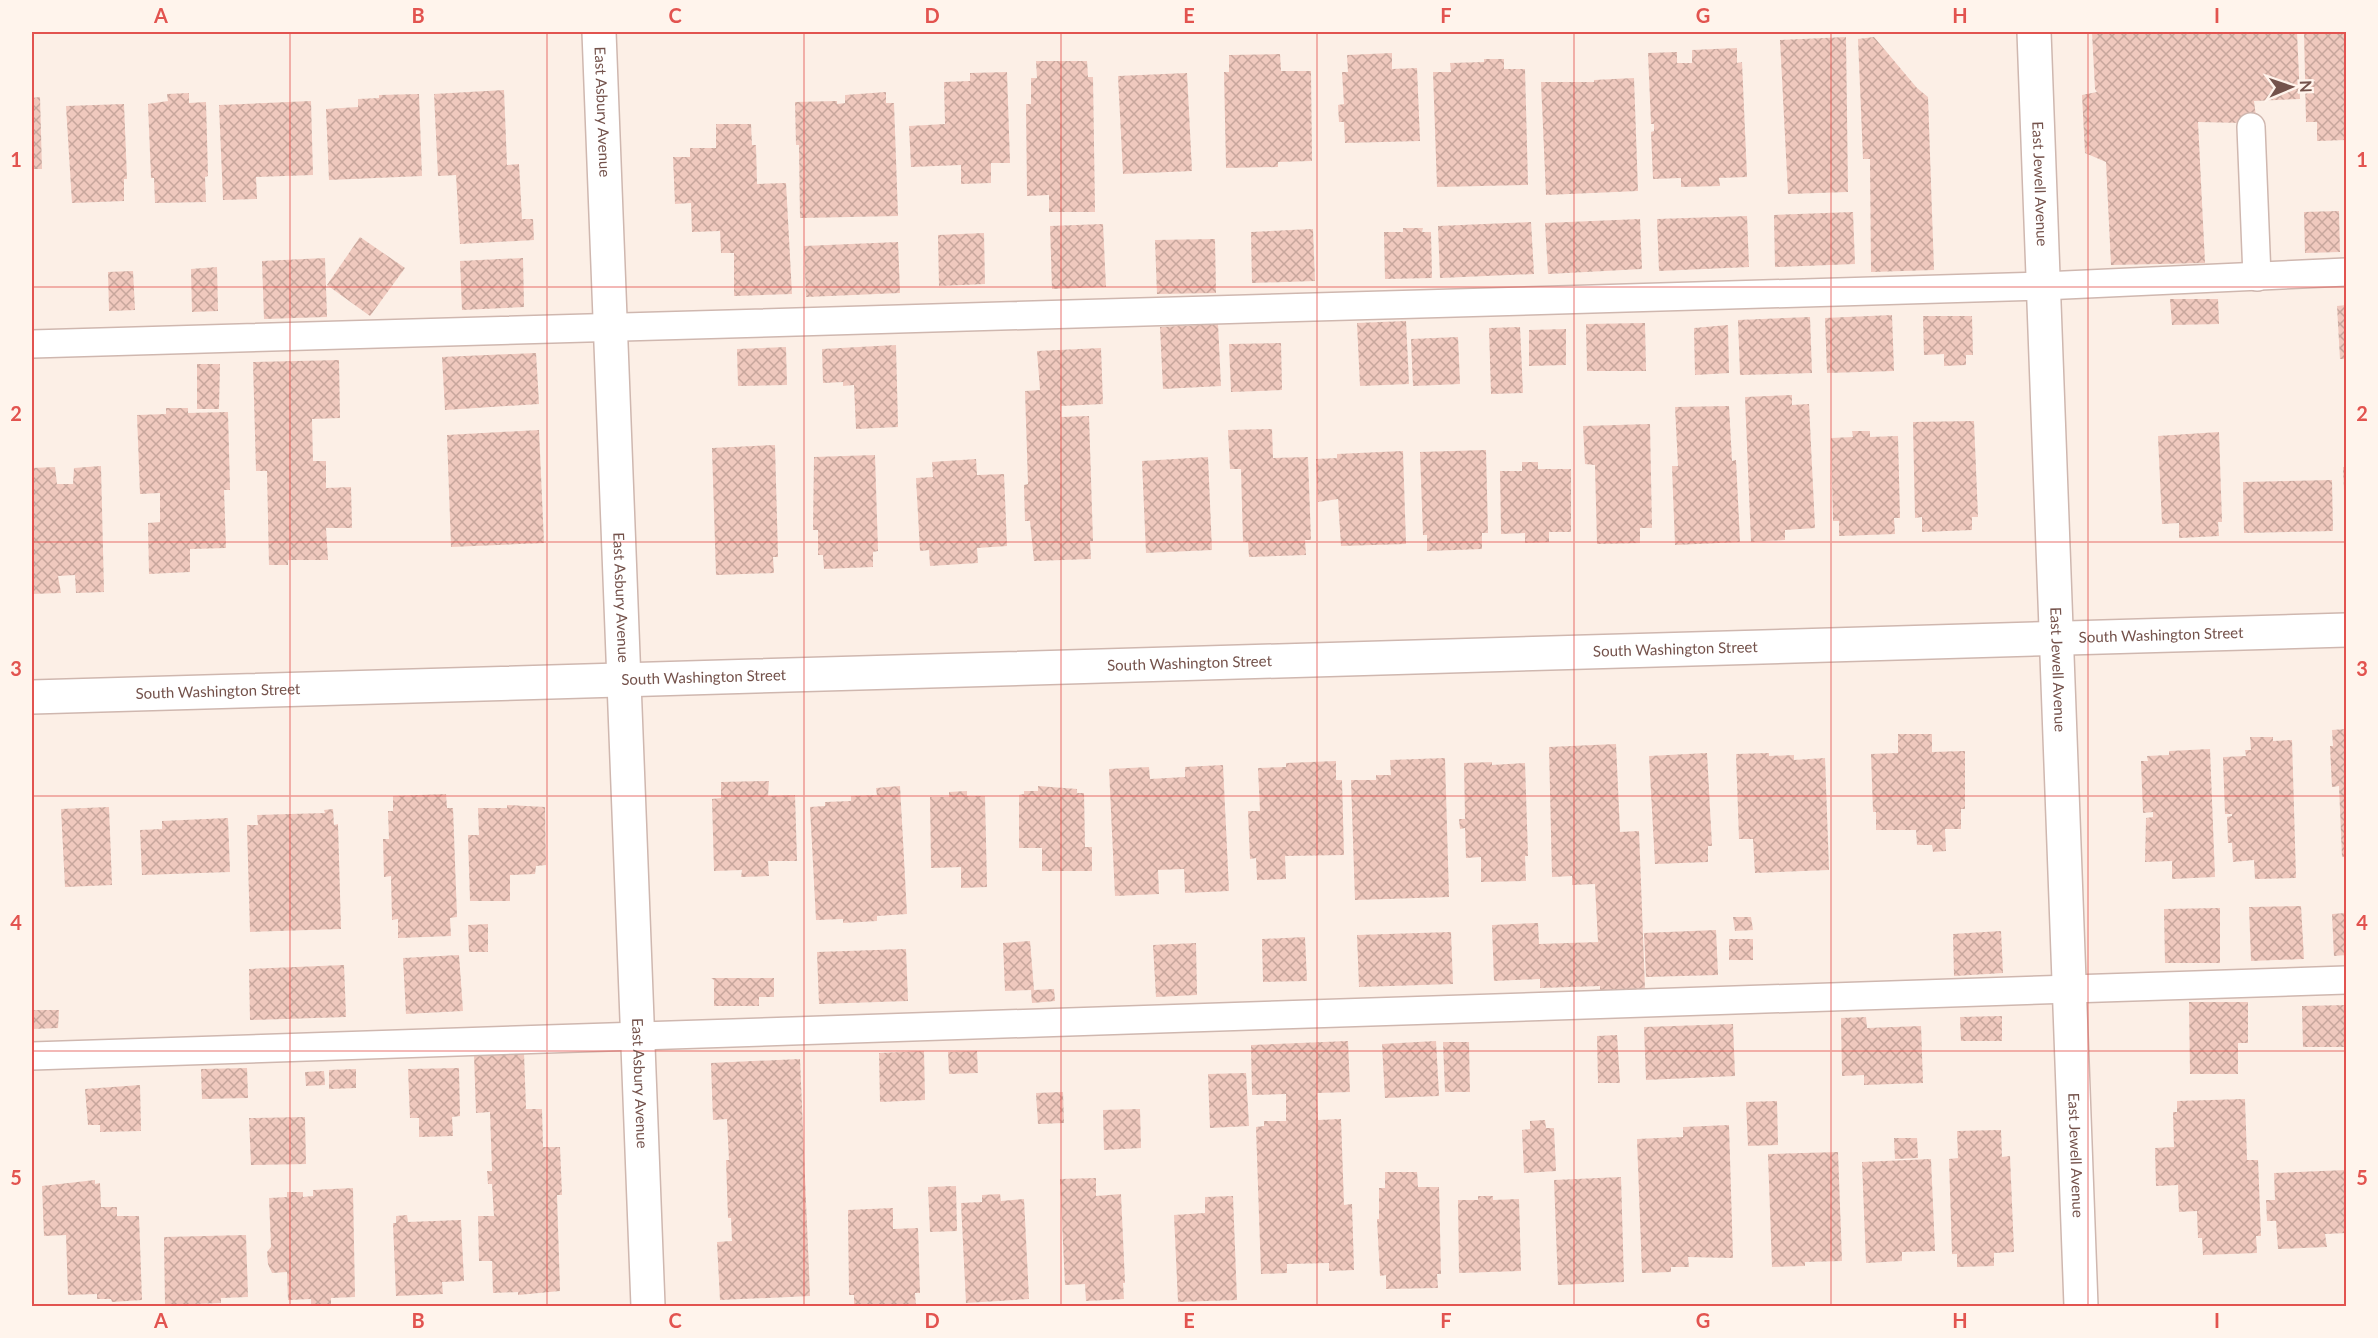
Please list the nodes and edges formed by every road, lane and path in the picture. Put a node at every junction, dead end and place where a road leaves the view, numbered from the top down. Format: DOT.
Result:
graph roads {
  1 [pos="599,32"];
  2 [pos="2034,32"];
  3 [pos="2251,127"];
  4 [pos="2346,272"];
  5 [pos="2257,277"];
  6 [pos="2043,286"];
  7 [pos="610,327"];
  8 [pos="32,344"];
  9 [pos="2346,630"];
  10 [pos="2056,637"];
  11 [pos="623,681"];
  12 [pos="32,697"];
  13 [pos="2346,980"];
  14 [pos="2069,988"];
  15 [pos="638,1038"];
  16 [pos="32,1056"];
  17 [pos="648,1306"];
  18 [pos="2081,1306"];
  1 -- 7 [label="street, East Asbury Avenue"];
  2 -- 6 [label="street, East Jewell Avenue"];
  3 -- 5 [label="lane"];
  4 -- 5 [label="lane"];
  5 -- 6 [label="lane"];
  6 -- 7 [label="lane"];
  6 -- 10 [label="street, East Jewell Avenue"];
  7 -- 8 [label="lane"];
  7 -- 11 [label="street, East Asbury Avenue"];
  9 -- 10 [label="street, South Washington Street"];
  10 -- 11 [label="street, South Washington Street"];
  10 -- 14 [label="street, East Jewell Avenue"];
  11 -- 12 [label="street, South Washington Street"];
  11 -- 15 [label="street, East Asbury Avenue"];
  13 -- 14 [label="lane"];
  14 -- 15 [label="lane"];
  14 -- 18 [label="street, East Jewell Avenue"];
  15 -- 16 [label="lane"];
  15 -- 17 [label="street, East Asbury Avenue"];
}
